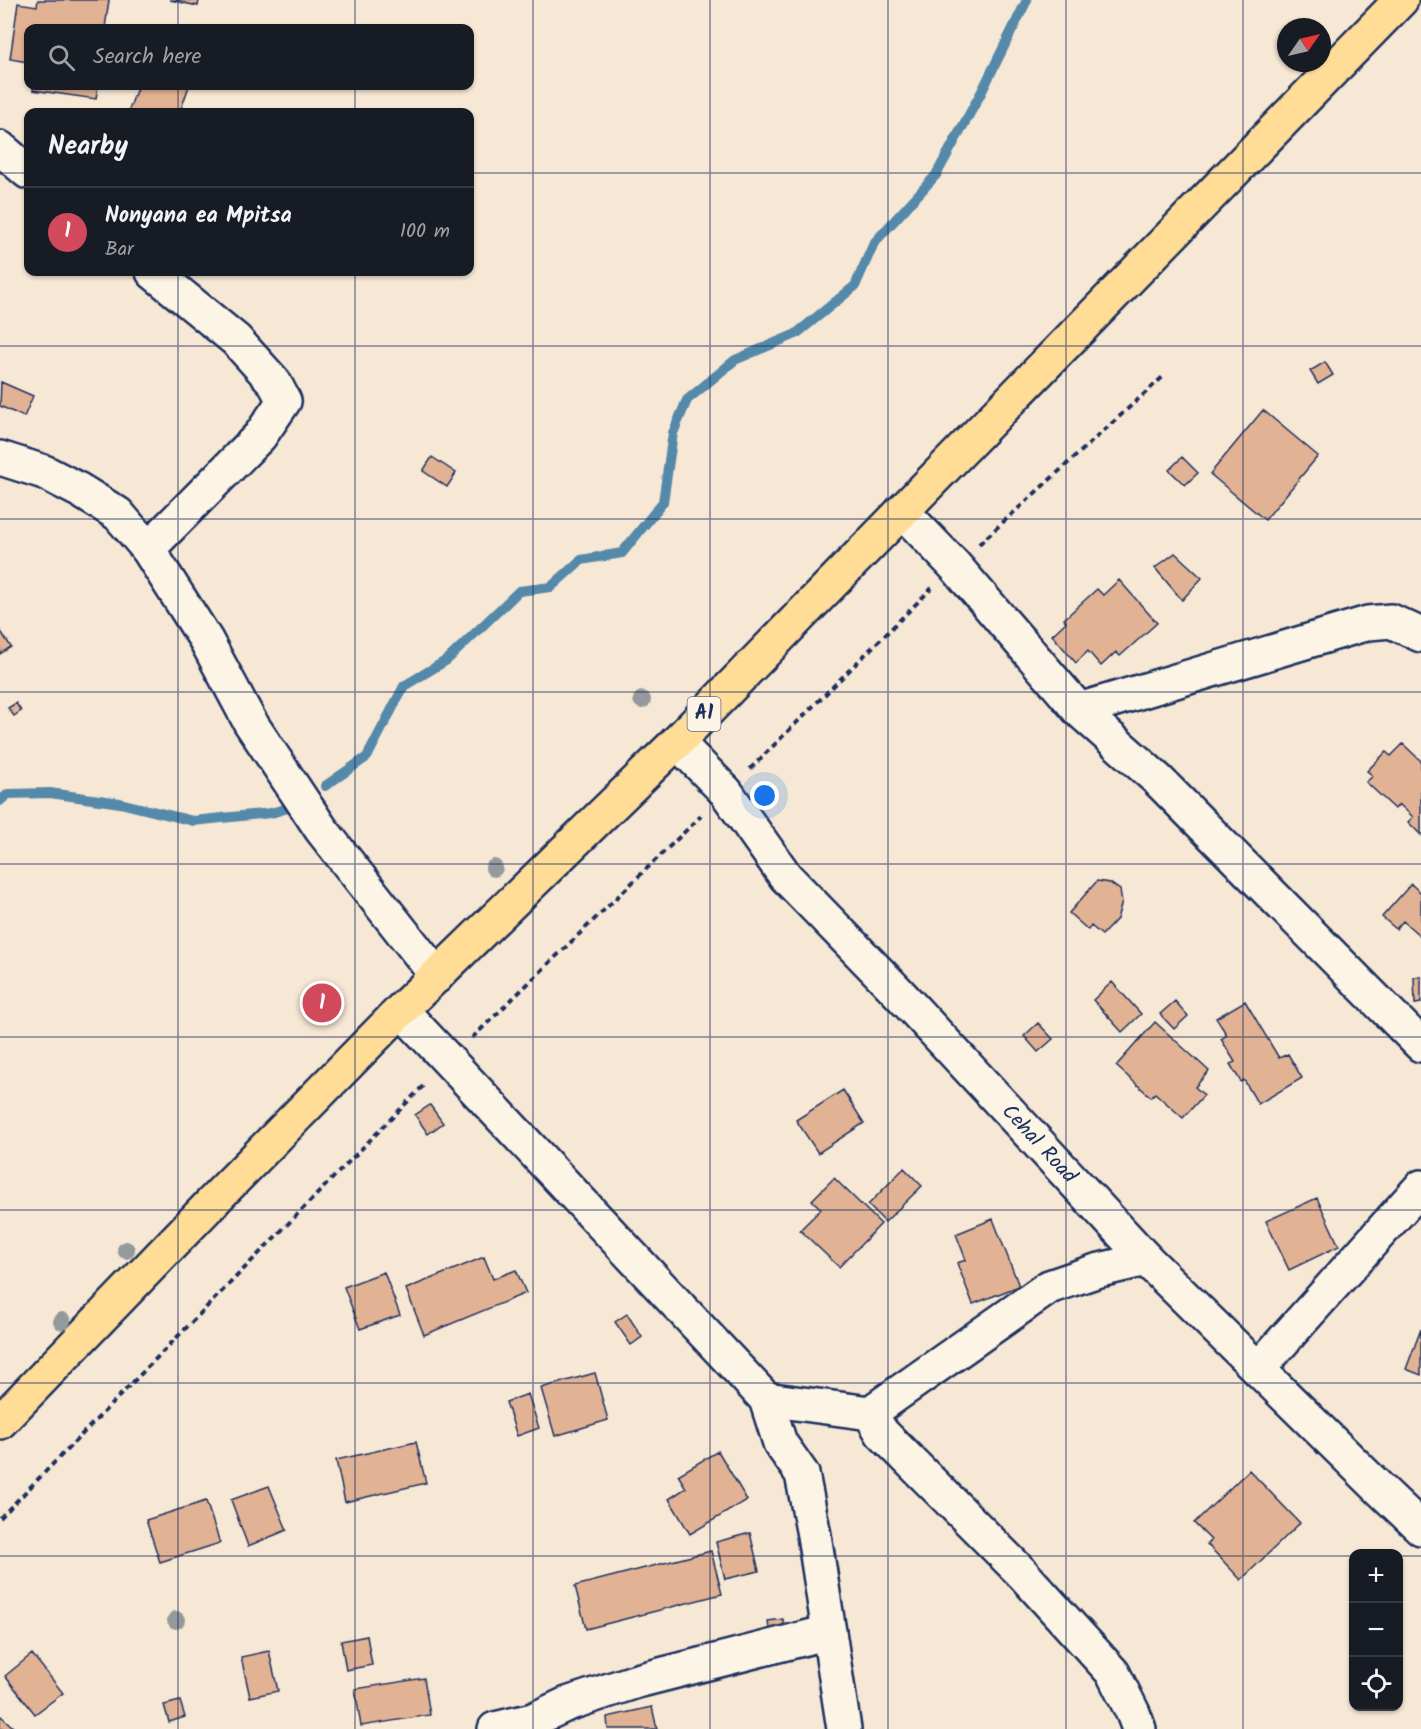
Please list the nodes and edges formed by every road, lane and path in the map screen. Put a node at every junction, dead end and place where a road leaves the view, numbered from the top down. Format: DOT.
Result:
graph roads {
  1 [pos="1401,0"];
  2 [pos="0,148"];
  3 [pos="24,169"];
  4 [pos="158,276"];
  5 [pos="1165,375"];
  6 [pos="0,459"];
  7 [pos="902,511"];
  8 [pos="148,549"];
  9 [pos="955,566"];
  10 [pos="1421,635"];
  11 [pos="1078,710"];
  12 [pos="677,742"];
  13 [pos="437,976"];
  14 [pos="401,1010"];
  15 [pos="1421,1045"];
  16 [pos="1421,1186"];
  17 [pos="1146,1259"];
  18 [pos="1257,1369"];
  19 [pos="766,1399"];
  20 [pos="870,1413"];
  21 [pos="0,1422"];
  22 [pos="1421,1528"];
  23 [pos="829,1632"];
  24 [pos="495,1729"];
  25 [pos="844,1729"];
  26 [pos="1139,1729"];
  1 -- 7 [label="main road, A1"];
  2 -- 3 [label="street"];
  4 -- 8 [label="street"];
  5 -- 9 [label="path"];
  6 -- 8 [label="street"];
  7 -- 9 [label="street"];
  7 -- 12 [label="main road, A1"];
  8 -- 13 [label="street"];
  9 -- 11 [label="street"];
  10 -- 11 [label="street"];
  11 -- 15 [label="street"];
  12 -- 13 [label="main road, A1"];
  12 -- 17 [label="street, Cehal Road"];
  13 -- 14 [label="main road, A1"];
  14 -- 19 [label="street"];
  14 -- 21 [label="main road, A1"];
  16 -- 18 [label="street"];
  17 -- 18 [label="street, Cehal Road"];
  17 -- 20 [label="street"];
  18 -- 22 [label="street, Cehal Road"];
  19 -- 20 [label="street"];
  19 -- 23 [label="street"];
  20 -- 26 [label="street"];
  23 -- 24 [label="street"];
  23 -- 25 [label="street"];
}
